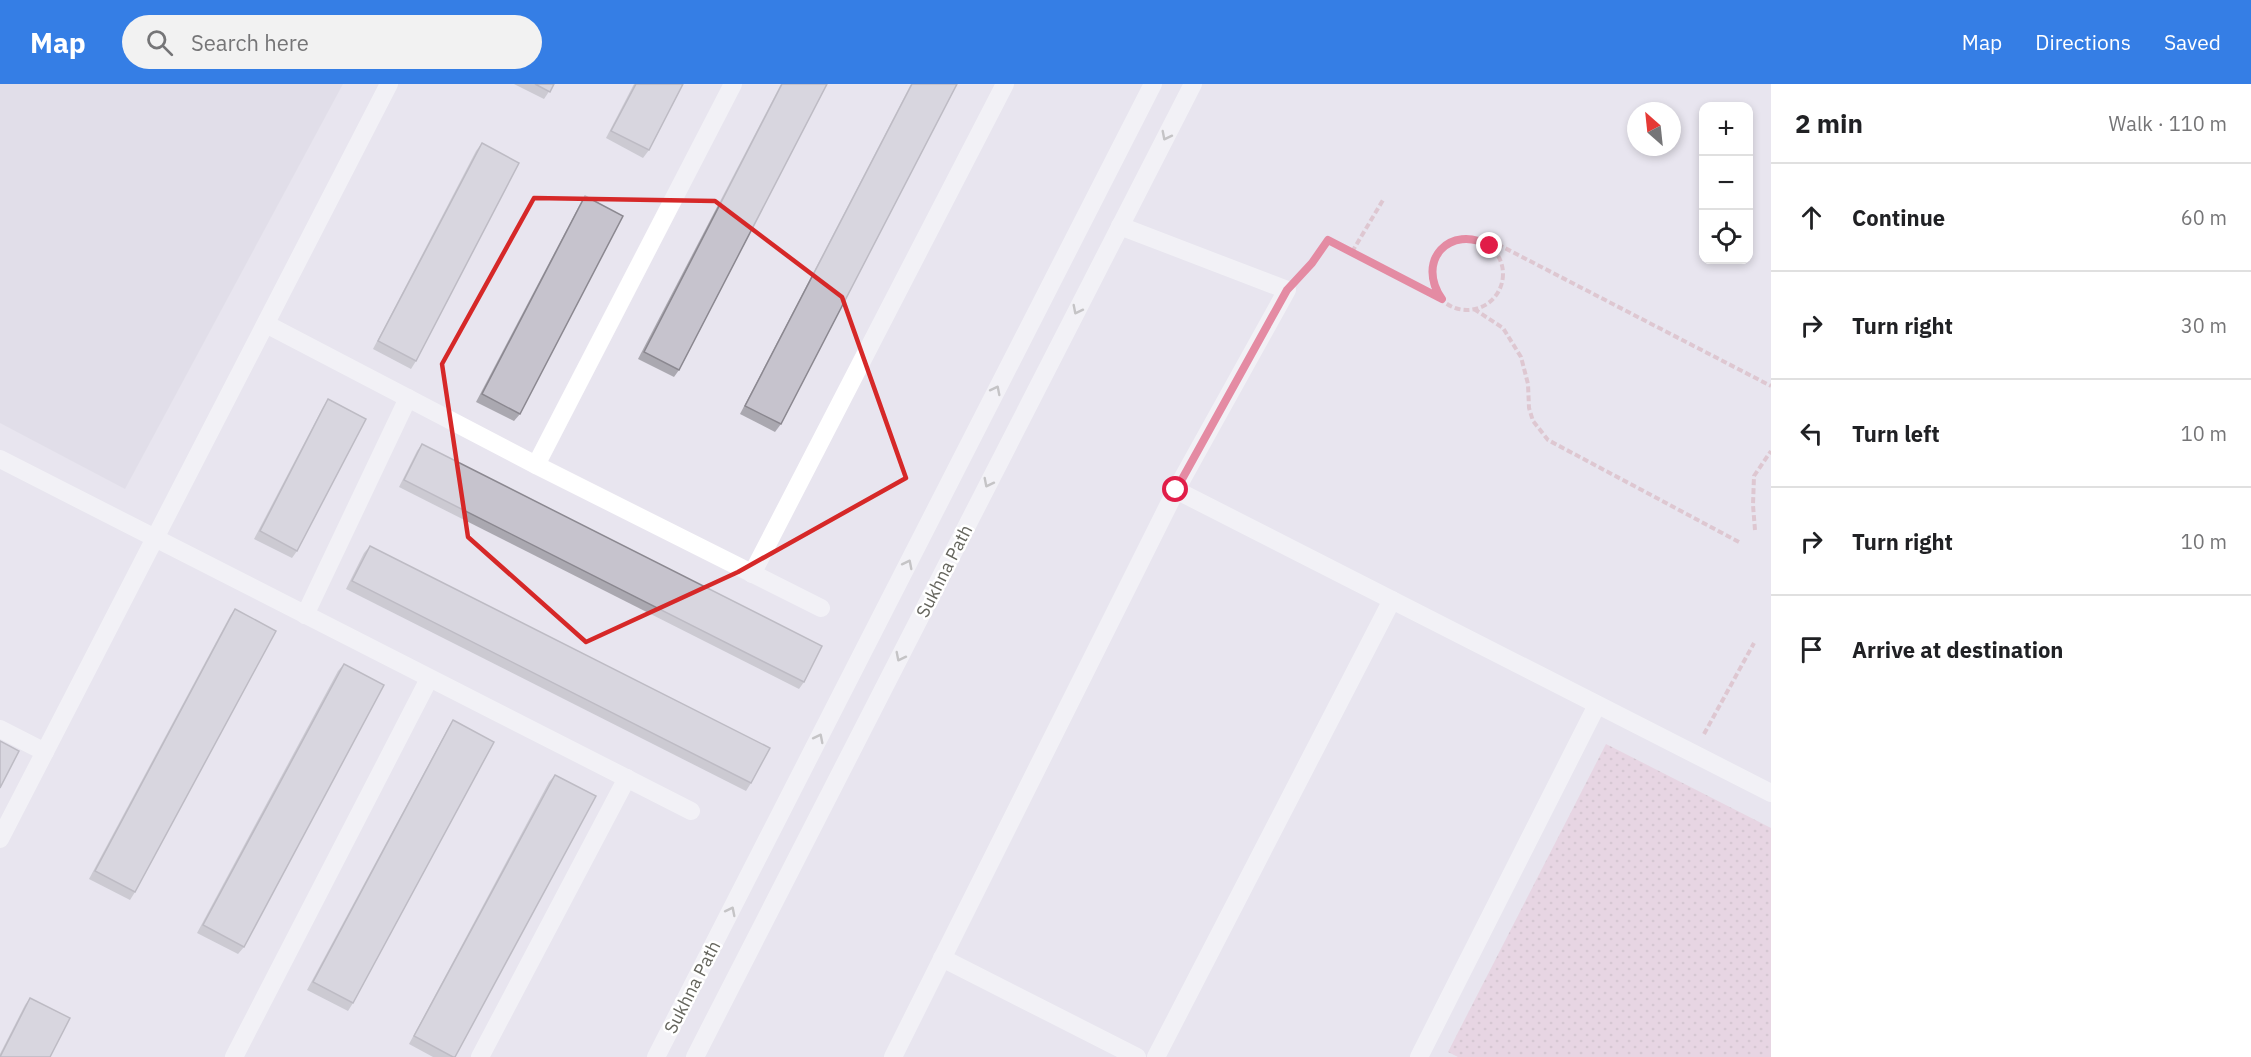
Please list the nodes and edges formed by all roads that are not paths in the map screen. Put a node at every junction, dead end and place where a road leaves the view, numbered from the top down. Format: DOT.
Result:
graph roads {
  1 [pos="389,84"];
  2 [pos="733,84"];
  3 [pos="1005,84"];
  4 [pos="1153,84"];
  5 [pos="1193,84"];
  6 [pos="1120,226"];
  7 [pos="266,324"];
  8 [pos="408,398"];
  9 [pos="0,459"];
  10 [pos="536,465"];
  11 [pos="1176,490"];
  12 [pos="155,537"];
  13 [pos="752,574"];
  14 [pos="1392,600"];
  15 [pos="821,608"];
  16 [pos="304,615"];
  17 [pos="429,679"];
  18 [pos="1598,705"];
  19 [pos="0,729"];
  20 [pos="45,752"];
  21 [pos="627,778"];
  22 [pos="1771,793"];
  23 [pos="691,811"];
  24 [pos="0,839"];
  25 [pos="942,958"];
  26 [pos="234,1057"];
  27 [pos="480,1057"];
  28 [pos="656,1057"];
  29 [pos="695,1057"];
  30 [pos="893,1057"];
  31 [pos="1137,1057"];
  32 [pos="1156,1057"];
  33 [pos="1419,1057"];
  1 -- 7 [label="street"];
  2 -- 10 [label="street"];
  3 -- 13 [label="street"];
  28 -- 4 [label="street, Sukhna Path, one-way"];
  5 -- 6 [label="street, Sukhna Path, one-way"];
  6 -- 11 [label="street"];
  6 -- 29 [label="street, Sukhna Path, one-way"];
  7 -- 8 [label="street"];
  7 -- 12 [label="street"];
  8 -- 10 [label="street"];
  8 -- 16 [label="street"];
  9 -- 12 [label="street"];
  10 -- 13 [label="street"];
  11 -- 14 [label="street"];
  11 -- 25 [label="street"];
  12 -- 16 [label="street"];
  12 -- 20 [label="street"];
  13 -- 15 [label="street"];
  14 -- 18 [label="street"];
  14 -- 32 [label="street"];
  16 -- 17 [label="street"];
  17 -- 21 [label="street"];
  17 -- 26 [label="street"];
  18 -- 22 [label="street"];
  18 -- 33 [label="street"];
  19 -- 20 [label="street"];
  20 -- 24 [label="street"];
  21 -- 23 [label="street"];
  21 -- 27 [label="street"];
  25 -- 30 [label="street"];
  25 -- 31 [label="street"];
}
